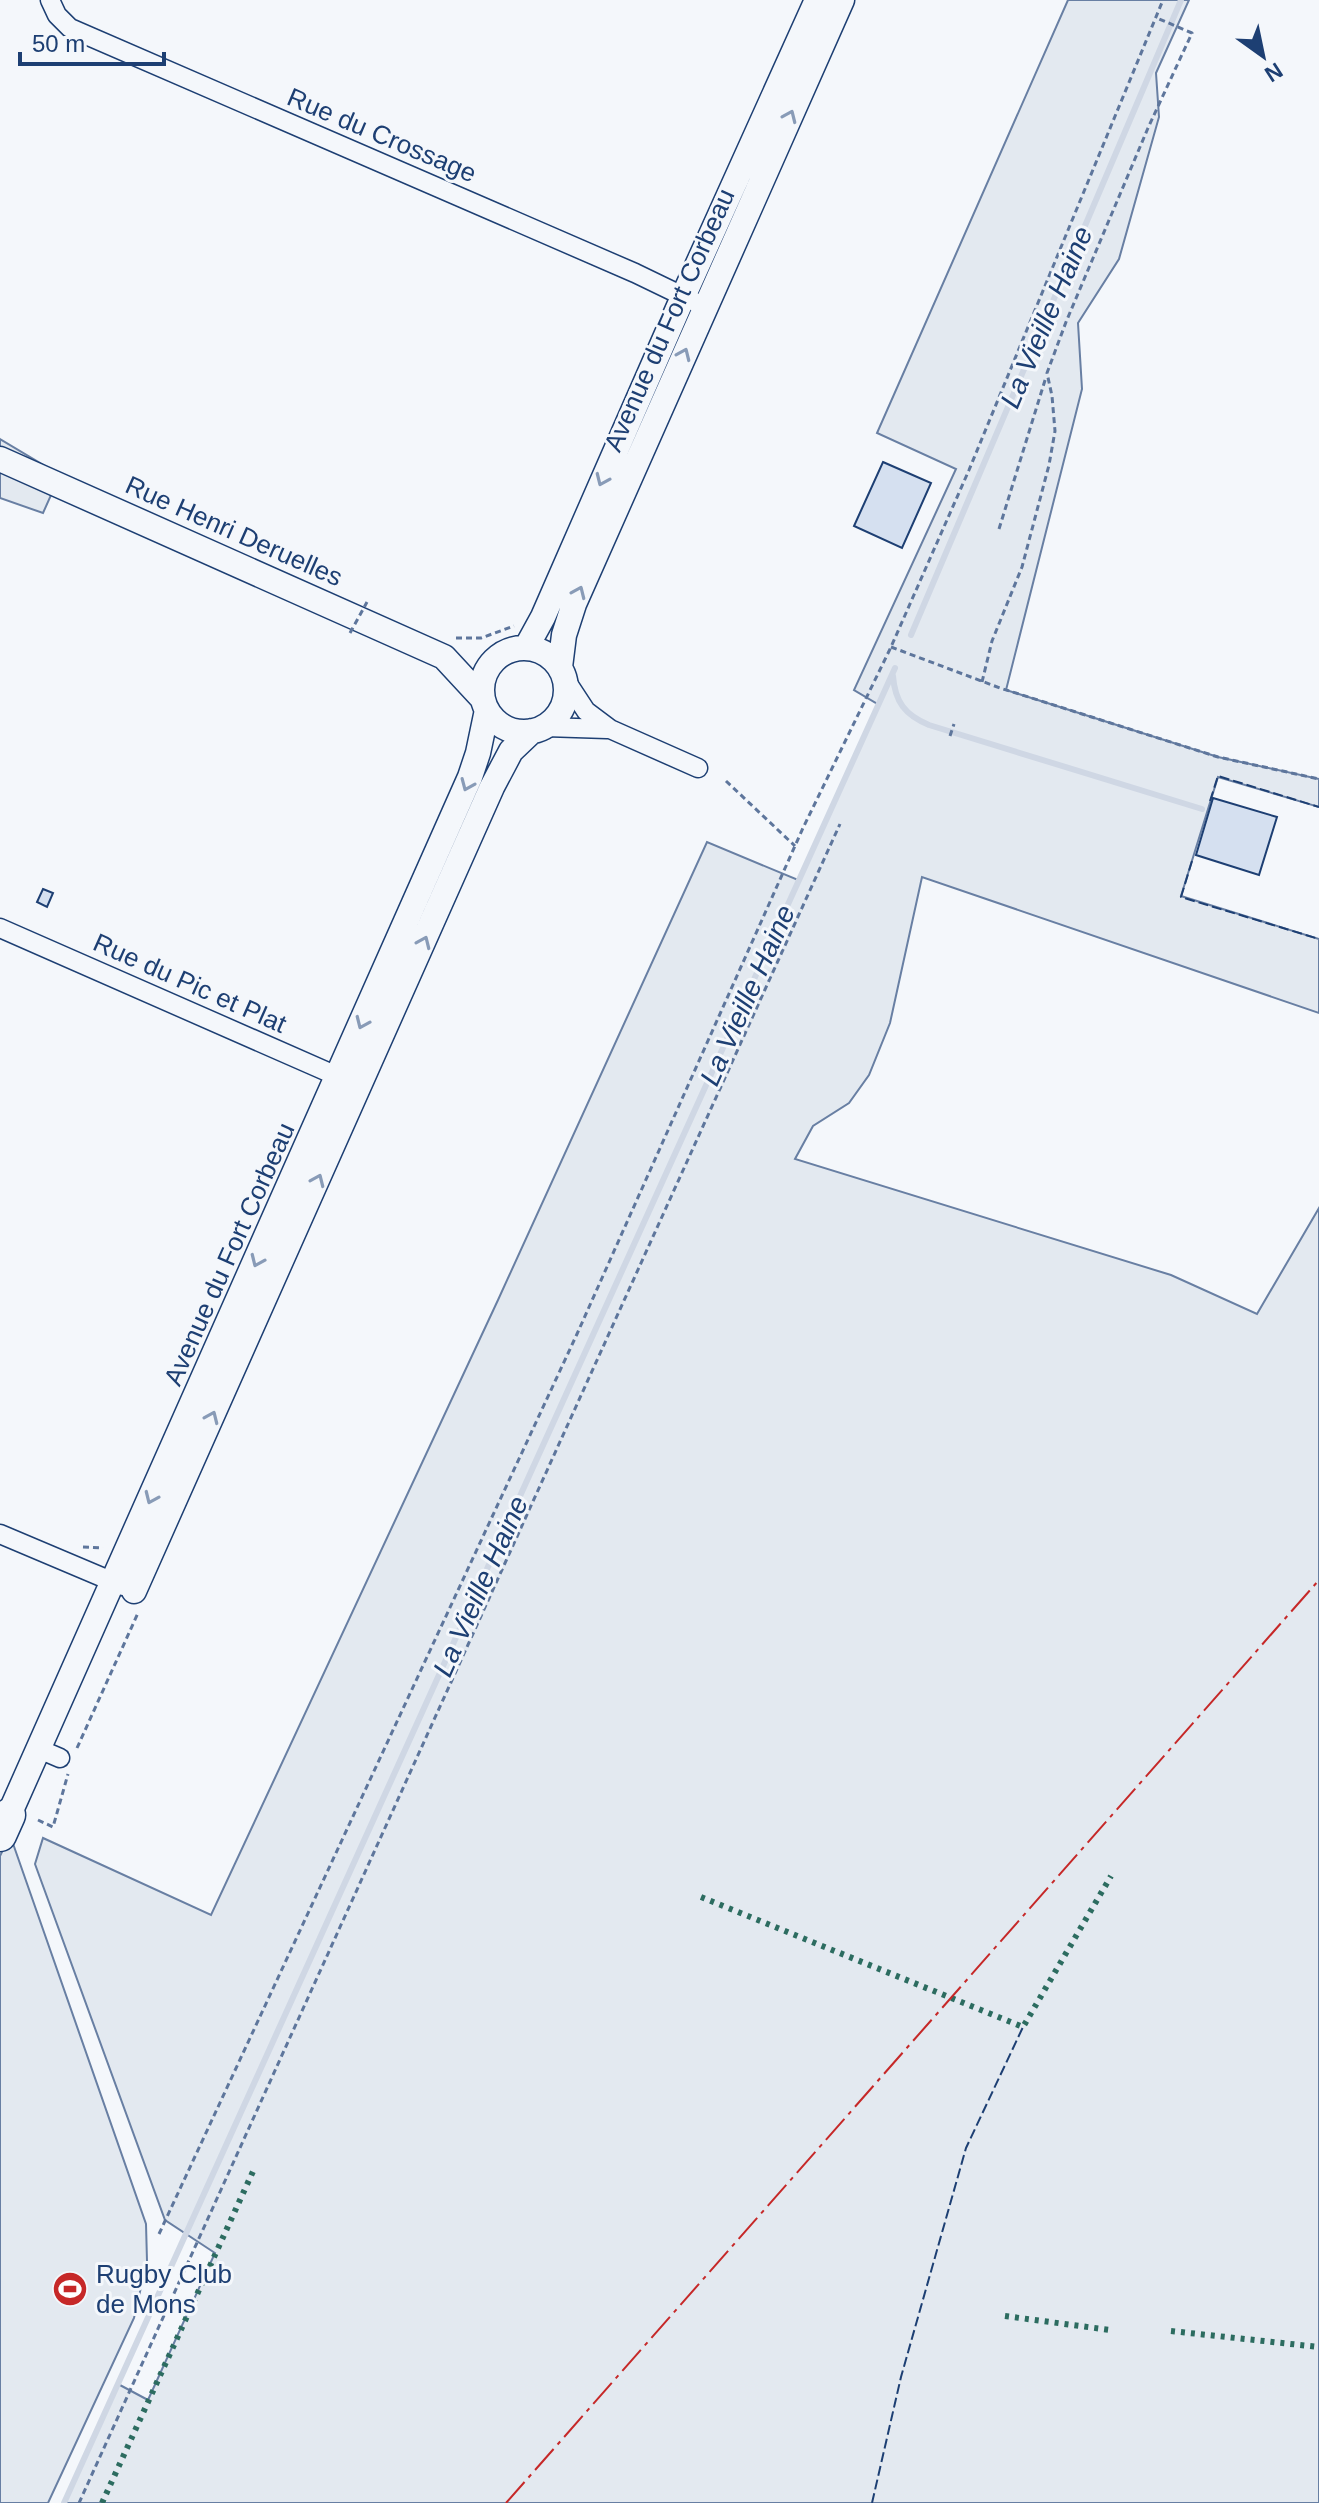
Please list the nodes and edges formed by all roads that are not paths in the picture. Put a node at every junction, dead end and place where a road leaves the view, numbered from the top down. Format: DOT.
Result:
graph roads {
  1 [pos="50,0"];
  2 [pos="817,0"];
  3 [pos="842,0"];
  4 [pos="694,302"];
  5 [pos="0,459"];
  6 [pos="526,648"];
  7 [pos="501,654"];
  8 [pos="444,657"];
  9 [pos="562,673"];
  10 [pos="484,704"];
  11 [pos="539,729"];
  12 [pos="610,729"];
  13 [pos="698,768"];
  14 [pos="0,928"];
  15 [pos="348,1081"];
  16 [pos="0,1534"];
  17 [pos="124,1586"];
  18 [pos="4,1825"];
  1 -- 4 [label="street, Rue du Crossage"];
  2 -- 4 [label="street, Avenue du Fort Corbeau"];
  4 -- 3 [label="street, Avenue du Fort Corbeau, one-way"];
  4 -- 6 [label="street, Avenue du Fort Corbeau, one-way"];
  9 -- 4 [label="street, Avenue du Fort Corbeau, one-way"];
  5 -- 8 [label="street, Rue Henri Deruelles"];
  6 -- 7 [label="street"];
  6 -- 9 [label="street"];
  7 -- 8 [label="street, Rue Henri Deruelles"];
  7 -- 10 [label="street"];
  8 -- 10 [label="street, Rue Henri Deruelles"];
  9 -- 11 [label="street"];
  9 -- 12 [label="street"];
  10 -- 11 [label="street"];
  10 -- 15 [label="street, Avenue du Fort Corbeau, one-way"];
  11 -- 12 [label="street"];
  15 -- 11 [label="street, Avenue du Fort Corbeau, one-way"];
  12 -- 13 [label="street"];
  14 -- 15 [label="street, Rue du Pic et Plat"];
  15 -- 17 [label="street, Avenue du Fort Corbeau"];
  16 -- 17 [label="street"];
  17 -- 18 [label="street, Avenue du Fort Corbeau"];
}
